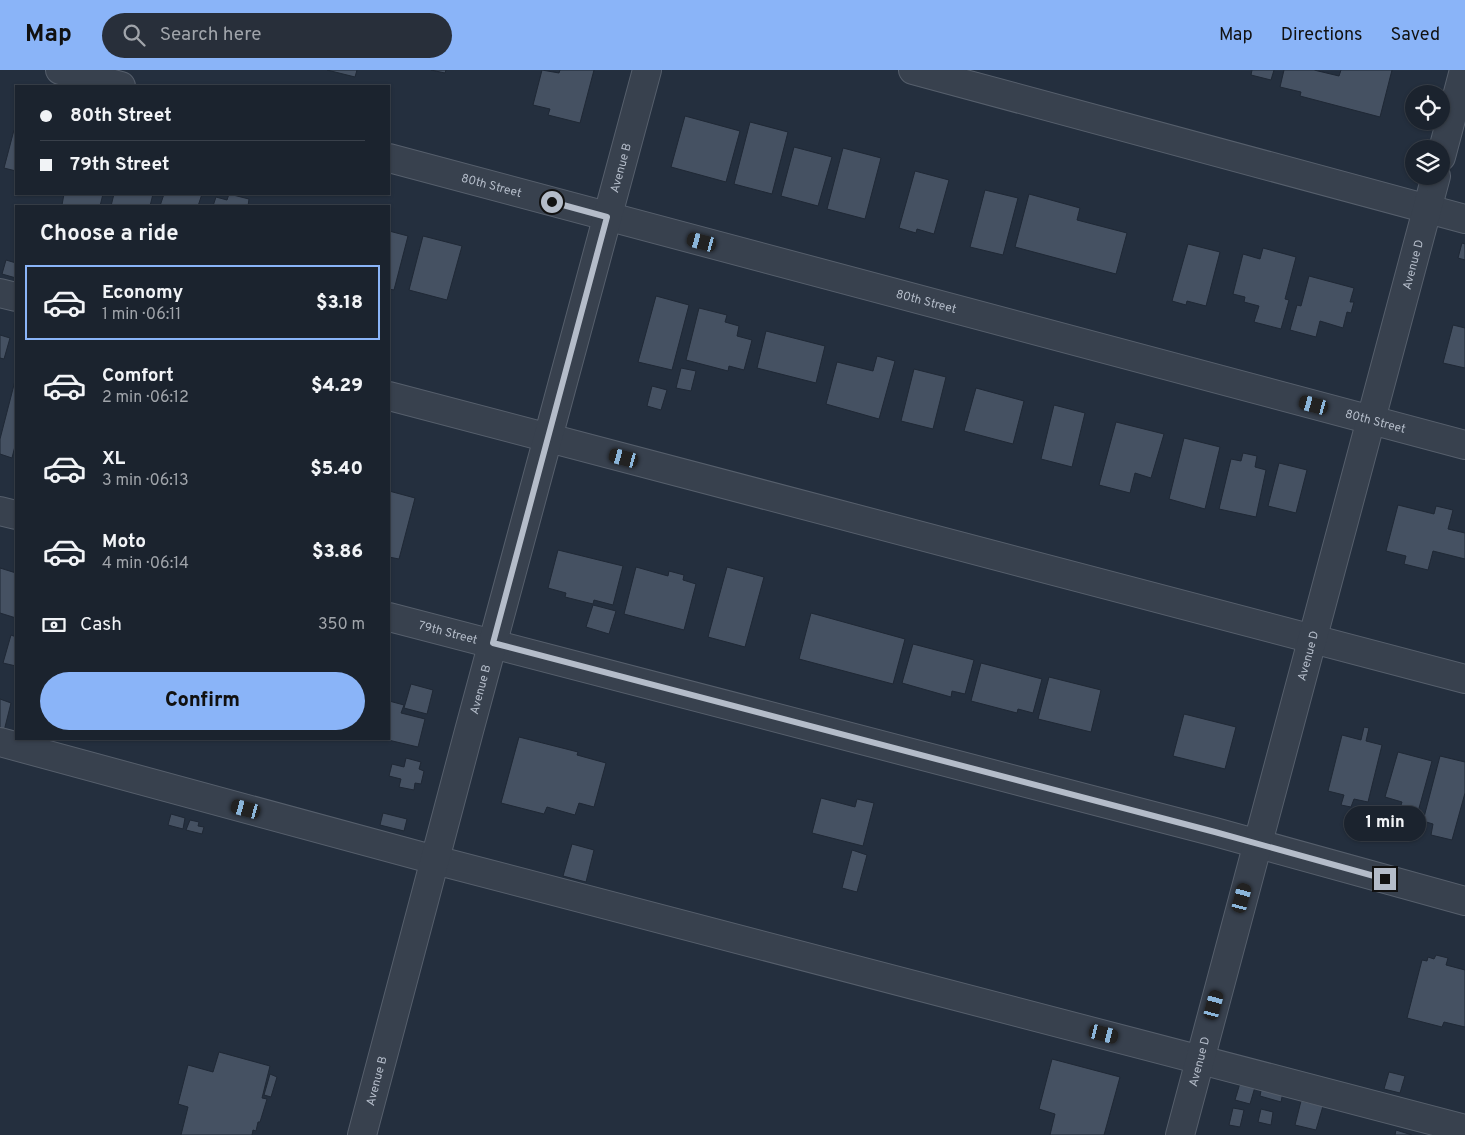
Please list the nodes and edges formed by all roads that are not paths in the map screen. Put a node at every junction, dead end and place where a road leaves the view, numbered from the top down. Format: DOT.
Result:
graph roads {
  1 [pos="60,70"];
  2 [pos="647,70"];
  3 [pos="913,70"];
  4 [pos="1464,70"];
  5 [pos="116,85"];
  6 [pos="1445,140"];
  7 [pos="390,158"];
  8 [pos="1434,185"];
  9 [pos="1428,209"];
  10 [pos="607,217"];
  11 [pos="1465,219"];
  12 [pos="0,292"];
  13 [pos="15,297"];
  14 [pos="390,396"];
  15 [pos="1372,420"];
  16 [pos="548,438"];
  17 [pos="1465,445"];
  18 [pos="0,511"];
  19 [pos="15,515"];
  20 [pos="390,617"];
  21 [pos="1312,638"];
  22 [pos="493,643"];
  23 [pos="1465,679"];
  24 [pos="0,742"];
  25 [pos="1256,844"];
  26 [pos="435,860"];
  27 [pos="1465,901"];
  28 [pos="1200,1058"];
  29 [pos="1465,1129"];
  30 [pos="362,1135"];
  31 [pos="1180,1135"];
  1 -- 5 [label="street"];
  2 -- 10 [label="street, Avenue B"];
  3 -- 9 [label="street"];
  4 -- 6 [label="street"];
  7 -- 10 [label="street, 80th Street"];
  8 -- 9 [label="street, Avenue D"];
  9 -- 11 [label="street"];
  9 -- 15 [label="street, Avenue D"];
  10 -- 15 [label="street, 80th Street"];
  10 -- 16 [label="street, Avenue B"];
  12 -- 13 [label="street"];
  14 -- 16 [label="street"];
  15 -- 17 [label="street, 80th Street"];
  15 -- 21 [label="street, Avenue D"];
  16 -- 21 [label="street"];
  16 -- 22 [label="street, Avenue B"];
  18 -- 19 [label="street"];
  20 -- 22 [label="street, 79th Street"];
  21 -- 23 [label="street"];
  21 -- 25 [label="street, Avenue D"];
  22 -- 25 [label="street, 79th Street"];
  22 -- 26 [label="street, Avenue B"];
  24 -- 26 [label="street"];
  25 -- 27 [label="street, 79th Street"];
  25 -- 28 [label="street, Avenue D"];
  26 -- 28 [label="street"];
  26 -- 30 [label="street, Avenue B"];
  28 -- 29 [label="street"];
  28 -- 31 [label="street, Avenue D"];
}
